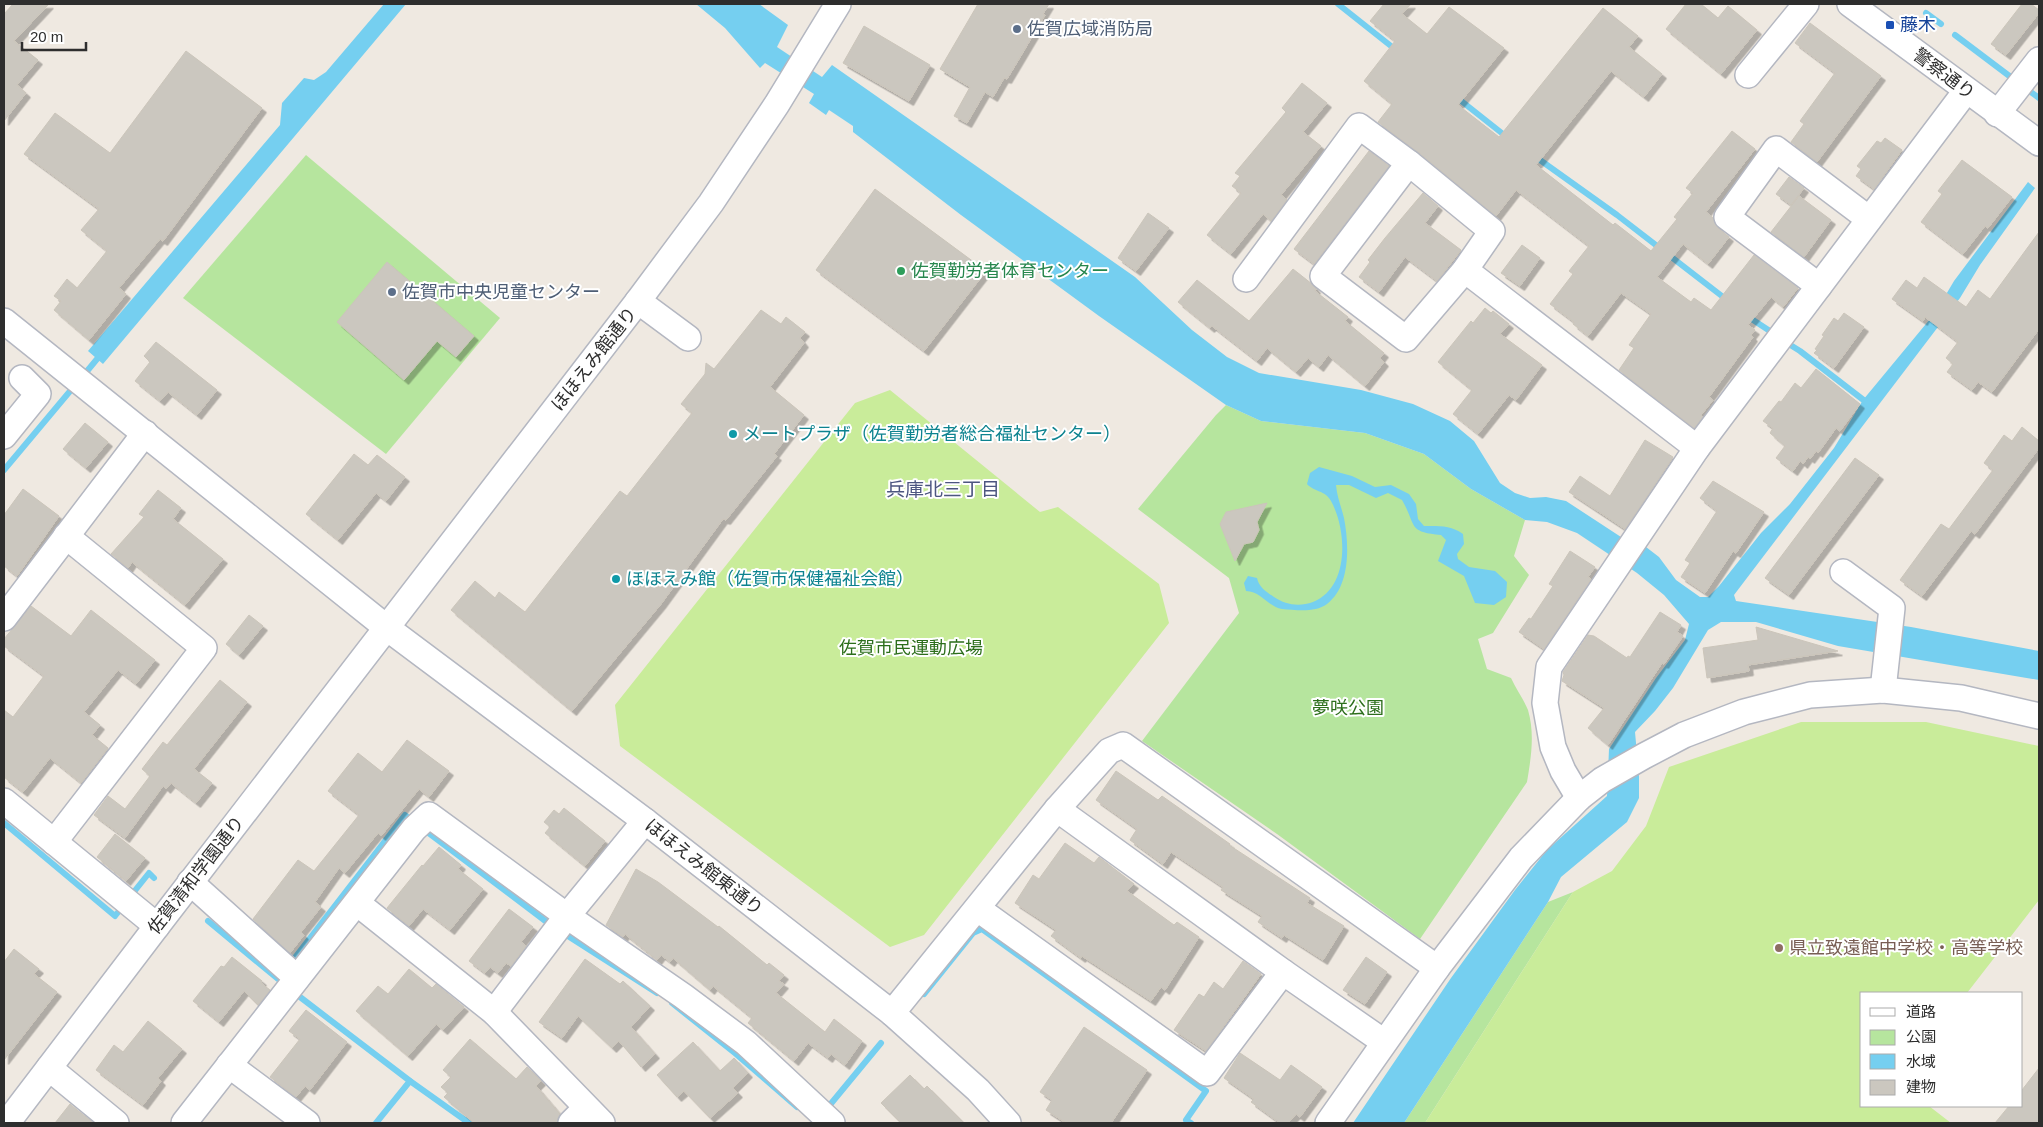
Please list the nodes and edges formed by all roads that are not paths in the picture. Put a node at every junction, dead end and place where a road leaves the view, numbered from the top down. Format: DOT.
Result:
graph roads {
  1 [pos="838,4"];
  2 [pos="1806,4"];
  3 [pos="1850,4"];
  4 [pos="2039,60"];
  5 [pos="1748,76"];
  6 [pos="1966,91"];
  7 [pos="1997,114"];
  8 [pos="2039,143"];
  9 [pos="1409,163"];
  10 [pos="1869,219"];
  11 [pos="1465,270"];
  12 [pos="1246,279"];
  13 [pos="1819,286"];
  14 [pos="638,301"];
  15 [pos="4,321"];
  16 [pos="688,338"];
  17 [pos="64,369"];
  18 [pos="145,433"];
  19 [pos="4,436"];
  20 [pos="1697,448"];
  21 [pos="66,536"];
  22 [pos="1843,572"];
  23 [pos="4,618"];
  24 [pos="387,628"];
  25 [pos="1883,690"];
  26 [pos="2039,716"];
  27 [pos="1579,798"];
  28 [pos="4,801"];
  29 [pos="1057,809"];
  30 [pos="645,821"];
  31 [pos="54,842"];
  32 [pos="190,882"];
  33 [pos="357,903"];
  34 [pos="978,909"];
  35 [pos="561,924"];
  36 [pos="156,926"];
  37 [pos="1437,968"];
  38 [pos="290,972"];
  39 [pos="1283,972"];
  40 [pos="494,1012"];
  41 [pos="892,1013"];
  42 [pos="1384,1042"];
  43 [pos="229,1065"];
  44 [pos="49,1068"];
  45 [pos="586,1118"];
  46 [pos="7,1123"];
  47 [pos="116,1123"];
  48 [pos="184,1123"];
  49 [pos="307,1123"];
  50 [pos="832,1123"];
  51 [pos="1008,1123"];
  52 [pos="1328,1123"];
  1 -- 14 [label="street, ほほえみ館通り"];
  2 -- 5 [label="street"];
  3 -- 6 [label="street, 警察通り"];
  4 -- 7 [label="street"];
  6 -- 7 [label="street, 警察通り"];
  6 -- 10 [label="street"];
  7 -- 8 [label="street, 警察通り"];
  9 -- 11 [label="street"];
  9 -- 11 [label="street"];
  9 -- 12 [label="street"];
  10 -- 13 [label="street"];
  10 -- 13 [label="street"];
  11 -- 20 [label="street"];
  13 -- 20 [label="street"];
  14 -- 16 [label="street"];
  14 -- 24 [label="street, ほほえみ館通り"];
  15 -- 17 [label="street, ほほえみ館東通り"];
  17 -- 18 [label="street, ほほえみ館東通り"];
  17 -- 19 [label="street"];
  18 -- 21 [label="street"];
  18 -- 24 [label="street, ほほえみ館東通り"];
  20 -- 27 [label="street"];
  21 -- 23 [label="street"];
  21 -- 31 [label="street"];
  22 -- 25 [label="street"];
  24 -- 30 [label="street, ほほえみ館東通り"];
  24 -- 32 [label="street, 佐賀清和学園通り"];
  25 -- 26 [label="street"];
  25 -- 27 [label="street"];
  27 -- 37 [label="street"];
  28 -- 31 [label="street"];
  29 -- 34 [label="street"];
  29 -- 37 [label="street"];
  29 -- 39 [label="street"];
  30 -- 35 [label="street"];
  30 -- 41 [label="street, ほほえみ館東通り"];
  31 -- 36 [label="street"];
  32 -- 36 [label="street, 佐賀清和学園通り"];
  32 -- 38 [label="street"];
  33 -- 35 [label="street"];
  33 -- 38 [label="street"];
  33 -- 40 [label="street"];
  34 -- 39 [label="street"];
  34 -- 41 [label="street"];
  35 -- 40 [label="street"];
  35 -- 50 [label="street"];
  36 -- 44 [label="street, 佐賀清和学園通り"];
  37 -- 42 [label="street"];
  38 -- 43 [label="street"];
  39 -- 42 [label="street"];
  40 -- 45 [label="street"];
  41 -- 51 [label="street, ほほえみ館東通り"];
  42 -- 52 [label="street"];
  43 -- 48 [label="street"];
  43 -- 49 [label="street"];
  44 -- 46 [label="street, 佐賀清和学園通り"];
  44 -- 47 [label="street"];
}
